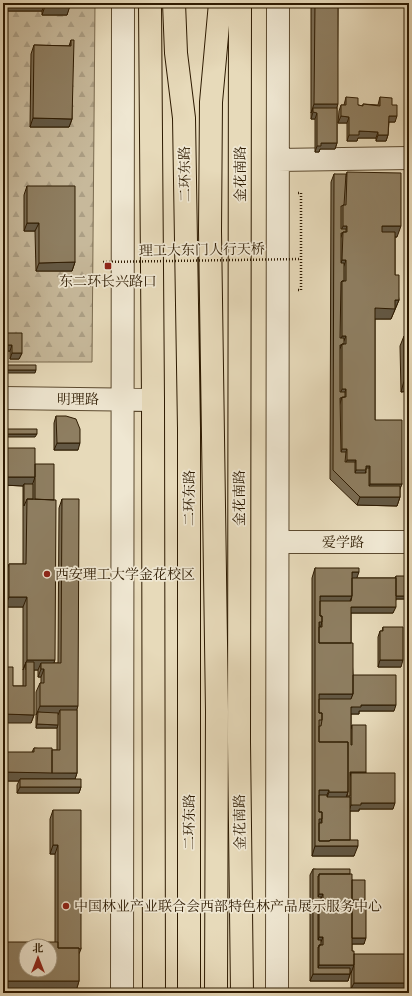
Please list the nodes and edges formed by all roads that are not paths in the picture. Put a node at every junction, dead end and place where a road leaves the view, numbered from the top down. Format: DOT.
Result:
graph roads {
  1 [pos="123,3"];
  2 [pos="150,3"];
  3 [pos="164,3"];
  4 [pos="174,3"];
  5 [pos="220,3"];
  6 [pos="227,3"];
  7 [pos="240,3"];
  8 [pos="278,3"];
  9 [pos="176,53"];
  10 [pos="215,53"];
  11 [pos="409,158"];
  12 [pos="278,160"];
  13 [pos="3,398"];
  14 [pos="122,399"];
  15 [pos="153,400"];
  16 [pos="278,542"];
  17 [pos="409,542"];
  18 [pos="122,993"];
  19 [pos="154,993"];
  20 [pos="189,993"];
  21 [pos="216,993"];
  22 [pos="242,993"];
  23 [pos="277,993"];
  1 -- 14 [label="street"];
  2 -- 15 [label="main road"];
  3 -- 9 [label="main road"];
  4 -- 9 [label="main road, 二环东路"];
  5 -- 10 [label="main road, 二环东路"];
  6 -- 10 [label="main road"];
  7 -- 22 [label="main road, 金花南路"];
  8 -- 12 [label="street"];
  9 -- 20 [label="main road, 二环东路"];
  10 -- 21 [label="main road, 二环东路"];
  11 -- 12 [label="street"];
  12 -- 16 [label="street"];
  13 -- 14 [label="street, 明理路"];
  14 -- 15 [label="street, 明理路"];
  14 -- 18 [label="street"];
  15 -- 19 [label="main road"];
  16 -- 17 [label="street, 爱学路"];
  16 -- 23 [label="street"];
}
